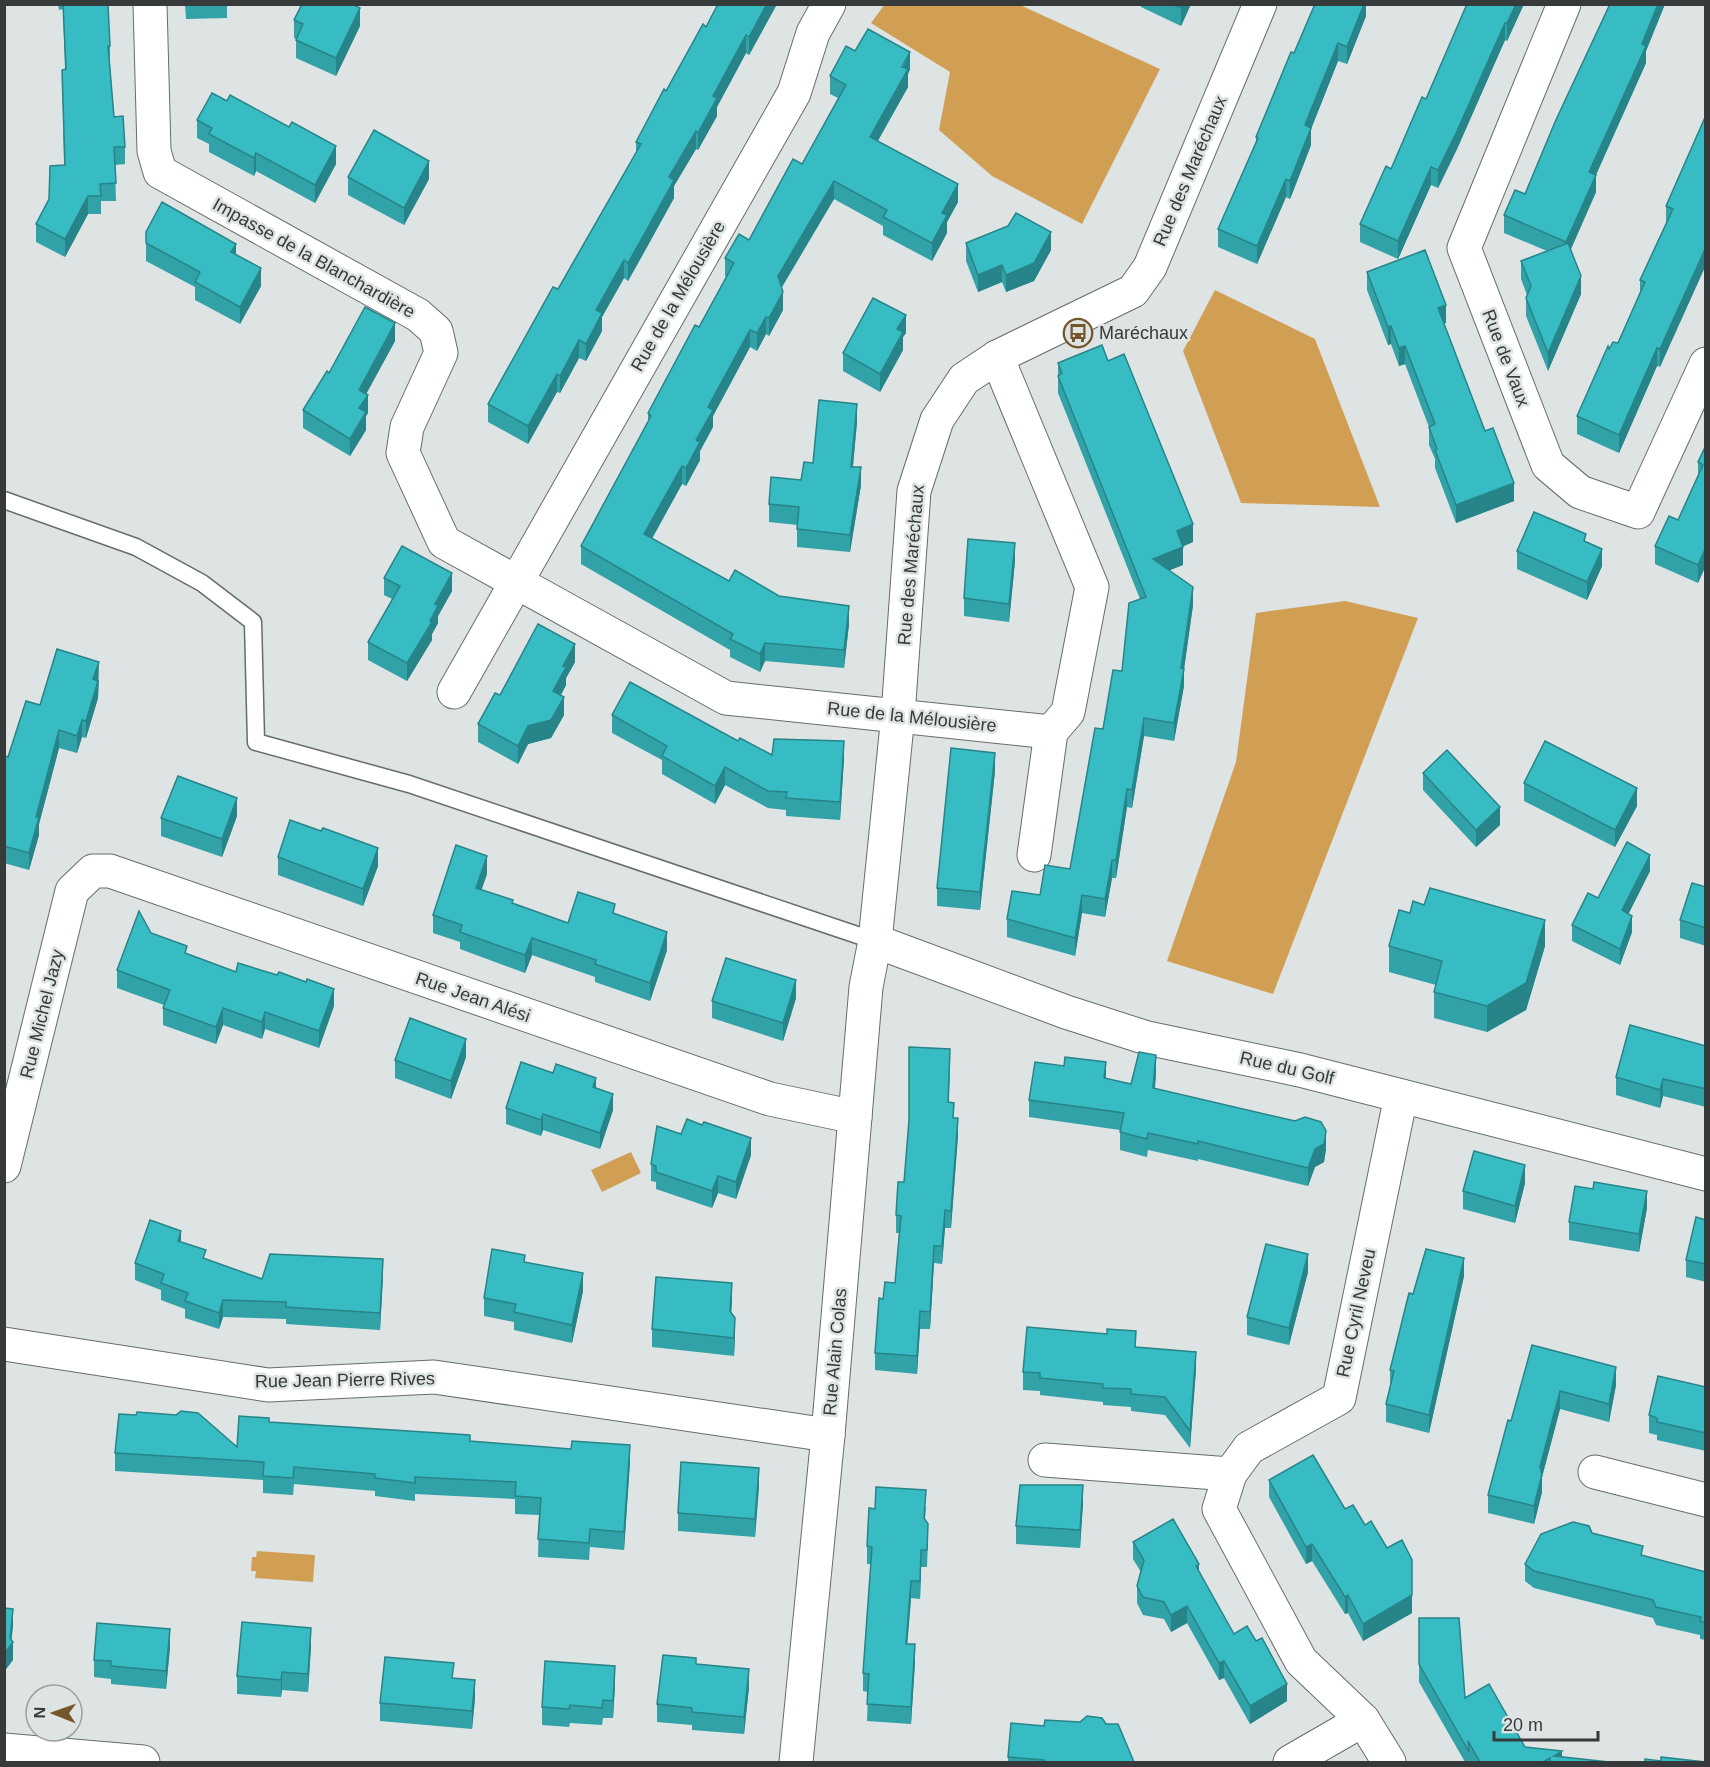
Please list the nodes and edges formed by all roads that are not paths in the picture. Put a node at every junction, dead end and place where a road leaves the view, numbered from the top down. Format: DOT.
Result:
graph roads {
  1 [pos="150,4"];
  2 [pos="829,4"];
  3 [pos="1260,4"];
  4 [pos="1564,4"];
  5 [pos="997,357"];
  6 [pos="1706,364"];
  7 [pos="4,500"];
  8 [pos="515,581"];
  9 [pos="454,692"];
  10 [pos="898,715"];
  11 [pos="1051,732"];
  12 [pos="1034,855"];
  13 [pos="93,871"];
  14 [pos="875,941"];
  15 [pos="1401,1096"];
  16 [pos="855,1117"];
  17 [pos="4,1166"];
  18 [pos="1706,1174"];
  19 [pos="4,1344"];
  20 [pos="828,1435"];
  21 [pos="1045,1460"];
  22 [pos="1594,1472"];
  23 [pos="1230,1474"];
  24 [pos="1706,1500"];
  25 [pos="1363,1720"];
  26 [pos="4,1750"];
  27 [pos="143,1762"];
  28 [pos="796,1762"];
  29 [pos="1290,1762"];
  30 [pos="1389,1762"];
  1 -- 8 [label="street, Impasse de la Blanchardière"];
  2 -- 8 [label="street, Rue de la Mélousière"];
  3 -- 5 [label="street, Rue des Maréchaux"];
  4 -- 6 [label="street, Rue de Vaux"];
  5 -- 10 [label="street, Rue des Maréchaux"];
  5 -- 11 [label="street"];
  7 -- 14 [label="lane"];
  8 -- 9 [label="street, Rue de la Mélousière"];
  8 -- 10 [label="street, Rue de la Mélousière"];
  10 -- 11 [label="street, Rue de la Mélousière"];
  10 -- 14 [label="street, Rue des Maréchaux"];
  11 -- 12 [label="street"];
  13 -- 16 [label="street, Rue Jean Alési"];
  13 -- 17 [label="street, Rue Michel Jazy"];
  14 -- 15 [label="street, Rue du Golf"];
  14 -- 16 [label="street, Rue Alain Colas"];
  15 -- 18 [label="street, Rue du Golf"];
  15 -- 23 [label="street, Rue Cyril Neveu"];
  16 -- 20 [label="street, Rue Alain Colas"];
  19 -- 20 [label="street, Rue Jean Pierre Rives"];
  20 -- 28 [label="street, Rue Alain Colas"];
  21 -- 23 [label="street"];
  22 -- 24 [label="street"];
  23 -- 25 [label="street, Rue Cyril Neveu"];
  25 -- 29 [label="street"];
  25 -- 30 [label="street, Rue Cyril Neveu"];
  26 -- 27 [label="street"];
}
